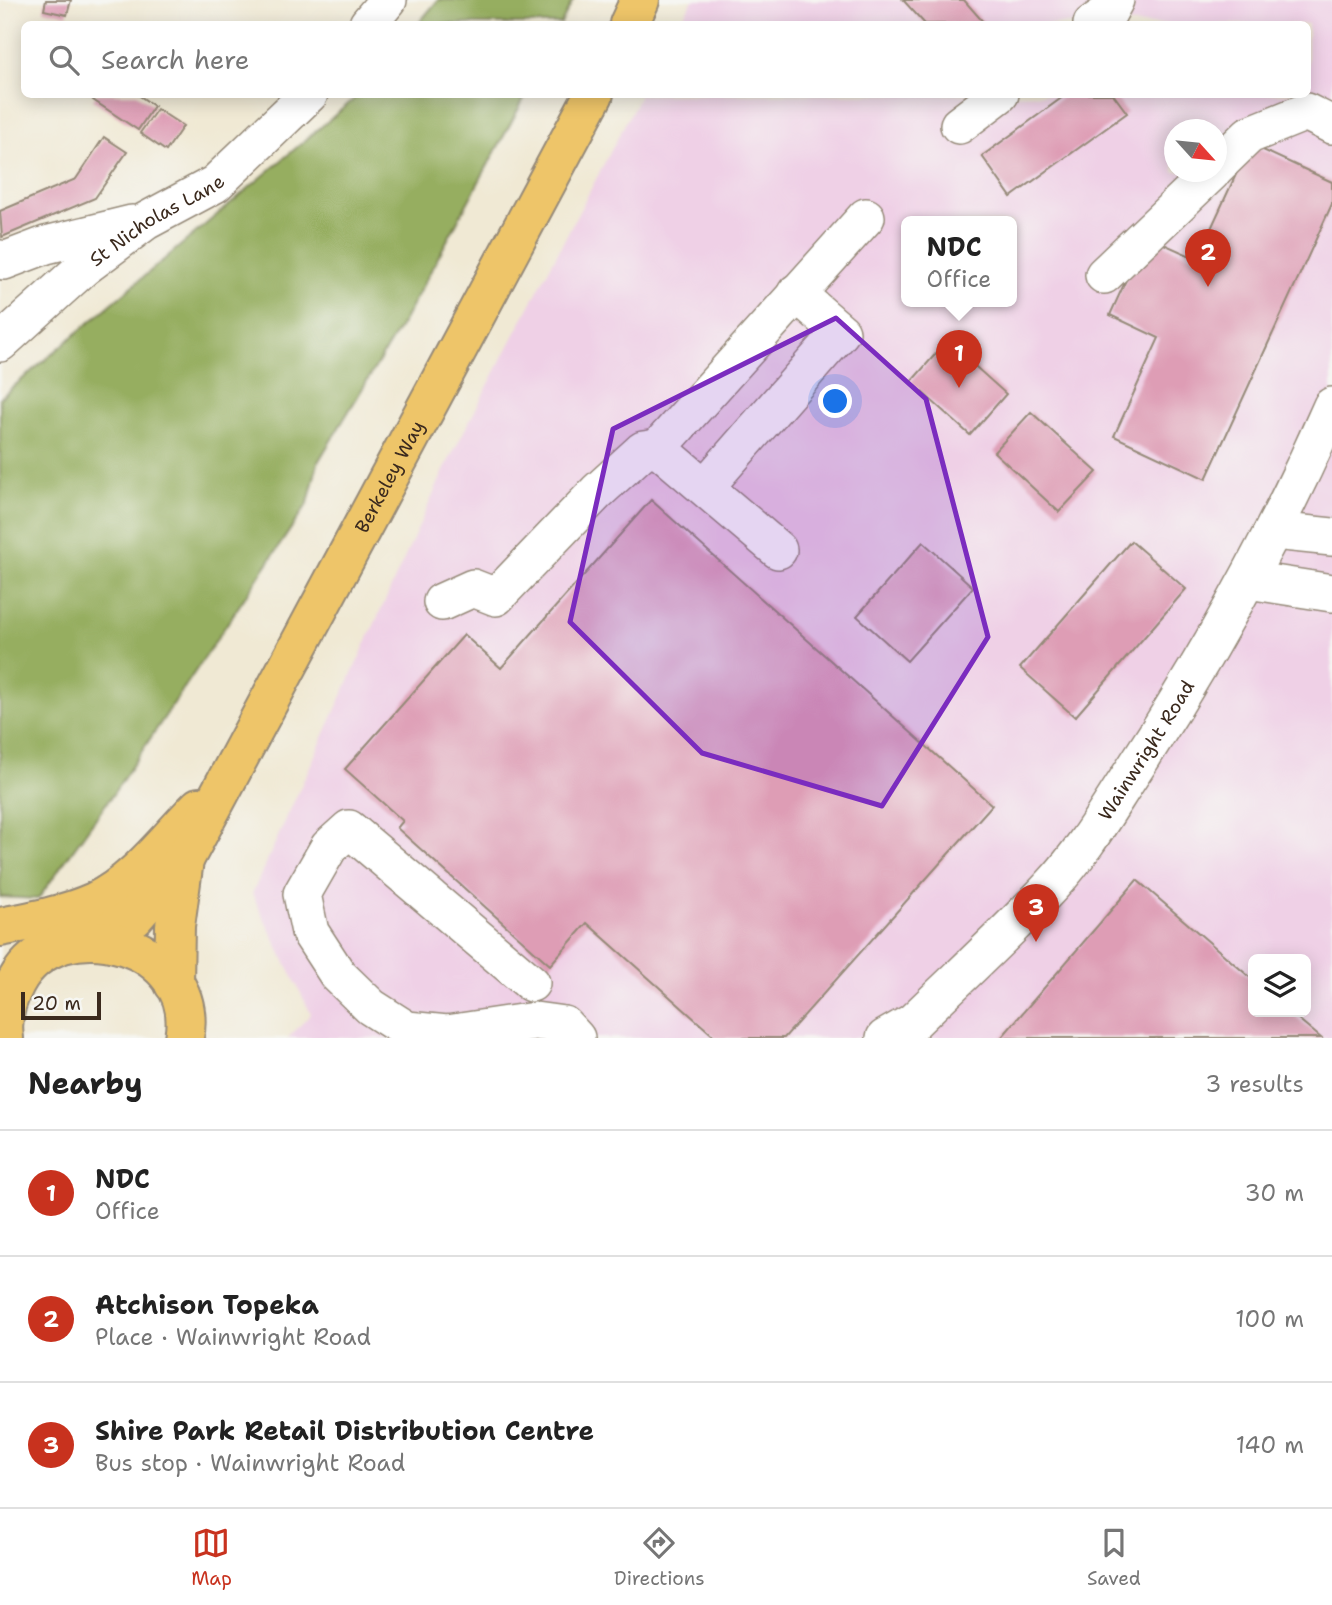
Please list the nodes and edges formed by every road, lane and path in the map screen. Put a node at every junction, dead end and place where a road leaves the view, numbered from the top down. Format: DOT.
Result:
graph roads {
  1 [pos="388,0"];
  2 [pos="640,0"];
  3 [pos="1115,0"];
  4 [pos="370,21"];
  5 [pos="630,21"];
  6 [pos="1097,21"];
  7 [pos="305,98"];
  8 [pos="592,98"];
  9 [pos="995,98"];
  10 [pos="960,125"];
  11 [pos="1332,125"];
  12 [pos="1227,156"];
  13 [pos="1202,182"];
  14 [pos="866,217"];
  15 [pos="146,221"];
  16 [pos="0,259"];
  17 [pos="1104,275"];
  18 [pos="796,293"];
  19 [pos="0,342"];
  20 [pos="1332,406"];
  21 [pos="658,448"];
  22 [pos="705,487"];
  23 [pos="1274,531"];
  24 [pos="1332,537"];
  25 [pos="778,550"];
  26 [pos="1248,580"];
  27 [pos="1332,593"];
  28 [pos="442,602"];
  29 [pos="226,780"];
  30 [pos="184,860"];
  31 [pos="0,927"];
  32 [pos="95,938"];
  33 [pos="42,953"];
  34 [pos="0,960"];
  35 [pos="531,983"];
  36 [pos="174,985"];
  37 [pos="188,1034"];
  38 [pos="4,1038"];
  39 [pos="576,1038"];
  40 [pos="885,1038"];
  1 -- 4 [label="street"];
  2 -- 5 [label="main road"];
  3 -- 6 [label="street"];
  7 -- 15 [label="street, St Nicholas Lane"];
  8 -- 29 [label="main road, Berkeley Way"];
  9 -- 10 [label="street"];
  11 -- 12 [label="street"];
  13 -- 17 [label="street"];
  14 -- 18 [label="street"];
  15 -- 16 [label="street"];
  15 -- 19 [label="street, St Nicholas Lane"];
  18 -- 21 [label="street"];
  18 -- 22 [label="street"];
  20 -- 23 [label="street, Wainwright Road"];
  21 -- 22 [label="street"];
  21 -- 28 [label="street"];
  22 -- 25 [label="street"];
  23 -- 24 [label="street"];
  23 -- 26 [label="street, Wainwright Road"];
  26 -- 27 [label="street"];
  26 -- 40 [label="street, Wainwright Road"];
  29 -- 30 [label="main road, Berkeley Way"];
  29 -- 31 [label="main road"];
  30 -- 32 [label="main road, Berkeley Way"];
  30 -- 36 [label="main road, Berkeley Way"];
  32 -- 33 [label="main road"];
  32 -- 36 [label="main road"];
  33 -- 34 [label="main road"];
  33 -- 38 [label="main road"];
  35 -- 39 [label="street"];
  36 -- 37 [label="main road"];
}
